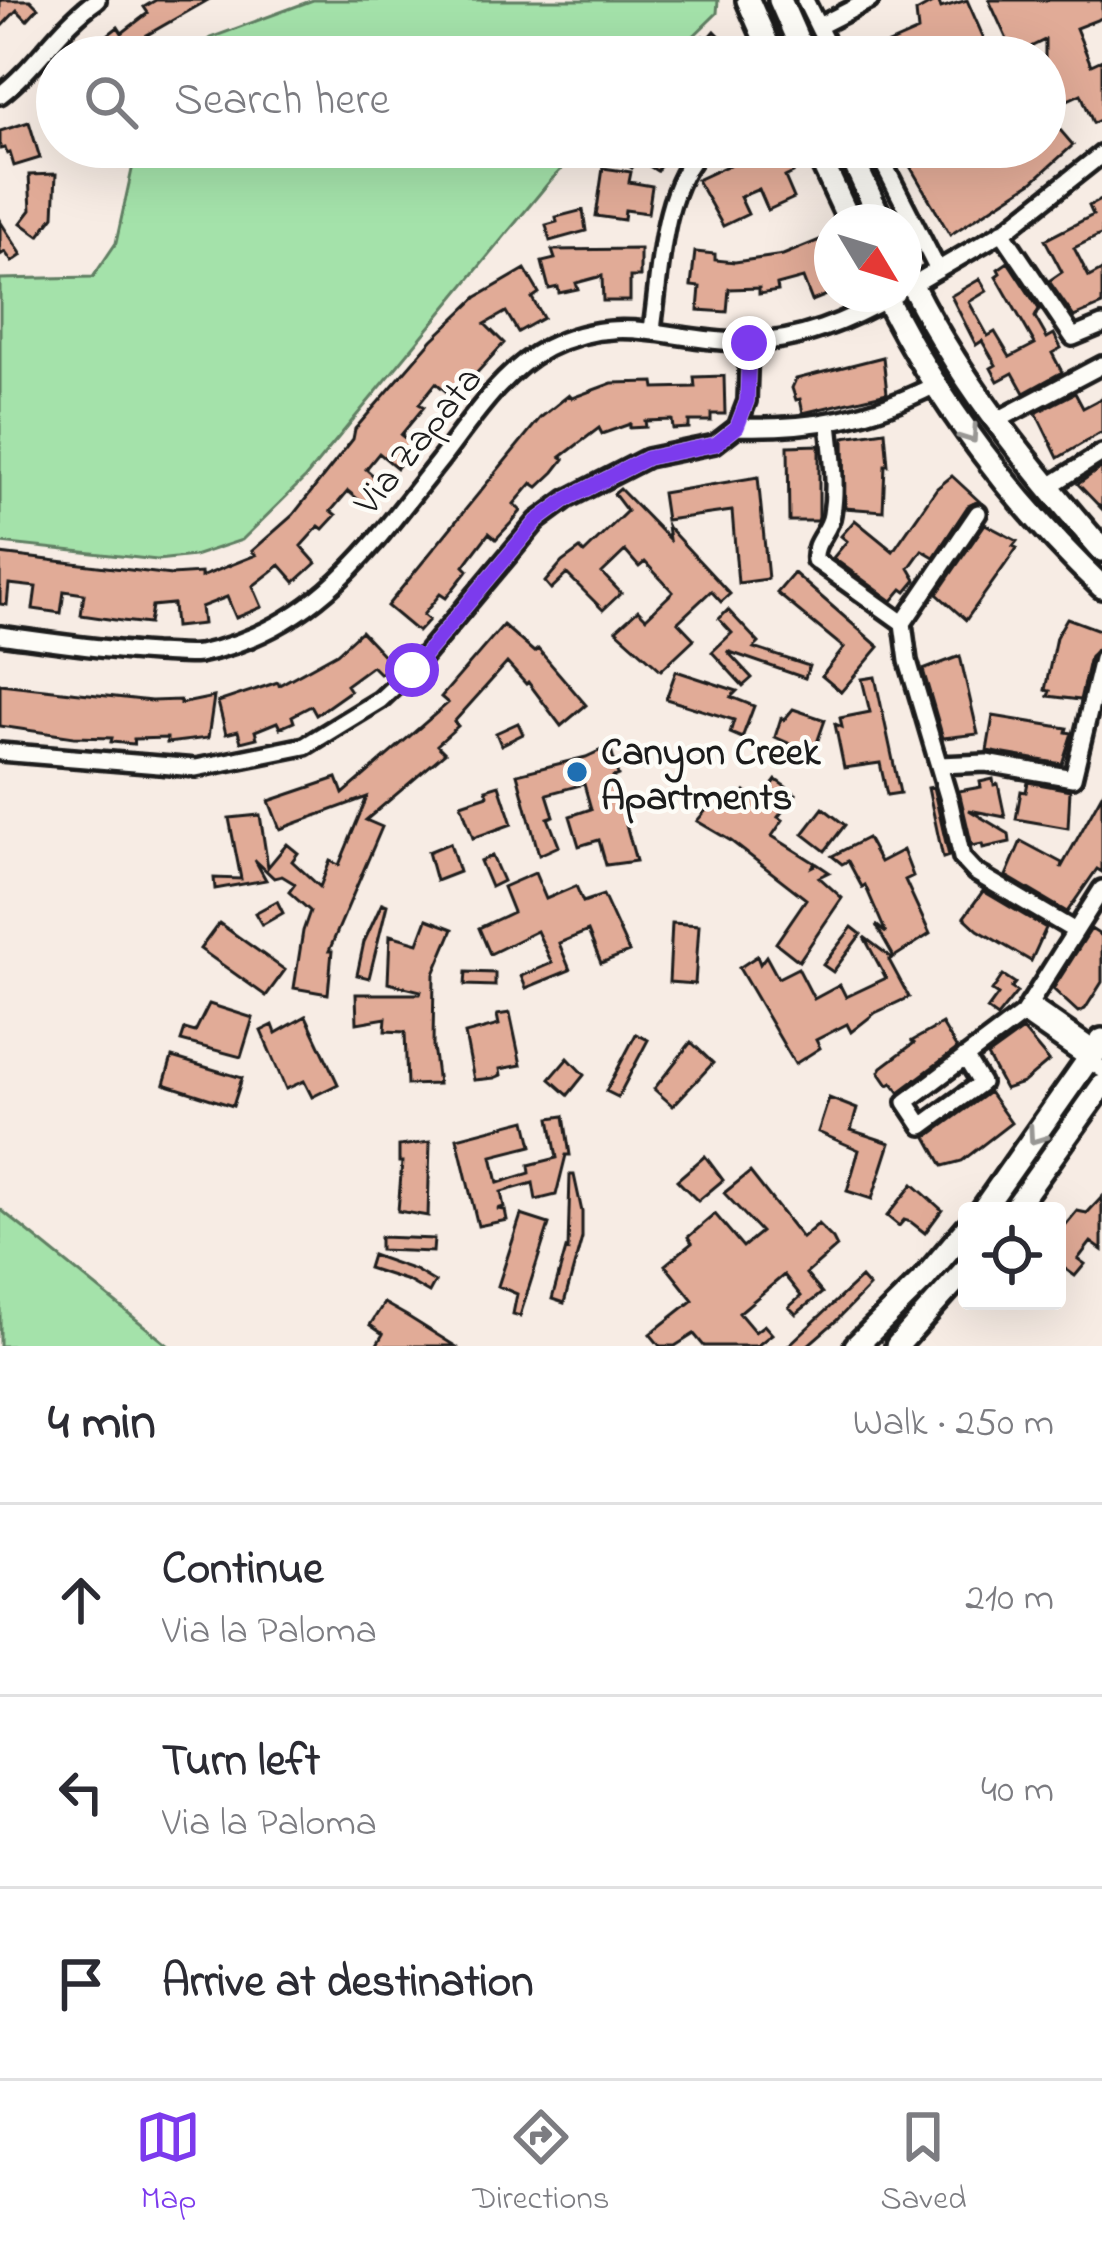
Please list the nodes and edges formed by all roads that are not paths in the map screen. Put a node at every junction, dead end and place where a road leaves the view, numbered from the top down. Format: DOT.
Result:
graph roads {
  1 [pos="98,0"];
  2 [pos="748,0"];
  3 [pos="780,0"];
  4 [pos="805,0"];
  5 [pos="870,0"];
  6 [pos="819,26"];
  7 [pos="55,36"];
  8 [pos="764,36"];
  9 [pos="796,36"];
  10 [pos="824,36"];
  11 [pos="36,56"];
  12 [pos="0,94"];
  13 [pos="1102,154"];
  14 [pos="687,168"];
  15 [pos="825,168"];
  16 [pos="857,168"];
  17 [pos="886,168"];
  18 [pos="842,204"];
  19 [pos="874,204"];
  20 [pos="1002,232"];
  21 [pos="938,270"];
  22 [pos="922,278"];
  23 [pos="855,312"];
  24 [pos="907,312"];
  25 [pos="915,312"];
  26 [pos="1102,325"];
  27 [pos="652,328"];
  28 [pos="749,343"];
  29 [pos="1102,365"];
  30 [pos="935,385"];
  31 [pos="994,422"];
  32 [pos="829,423"];
  33 [pos="737,427"];
  34 [pos="1102,453"];
  35 [pos="1048,487"];
  36 [pos="979,514"];
  37 [pos="1102,550"];
  38 [pos="1102,587"];
  39 [pos="903,622"];
  40 [pos="0,635"];
  41 [pos="1102,659"];
  42 [pos="1097,703"];
  43 [pos="0,752"];
  44 [pos="940,765"];
  45 [pos="1102,889"];
  46 [pos="1075,931"];
  47 [pos="1026,1009"];
  48 [pos="1098,1055"];
  49 [pos="965,1057"];
  50 [pos="1102,1086"];
  51 [pos="989,1202"];
  52 [pos="1019,1202"];
  53 [pos="958,1239"];
  54 [pos="958,1278"];
  55 [pos="856,1346"];
  56 [pos="897,1346"];
  1 -- 7 [label="street"];
  2 -- 8 [label="main road"];
  3 -- 9 [label="main road"];
  4 -- 6 [label="street"];
  5 -- 6 [label="street"];
  6 -- 10 [label="street"];
  11 -- 12 [label="street"];
  13 -- 20 [label="street, Via Zapata"];
  14 -- 27 [label="street"];
  15 -- 18 [label="main road"];
  16 -- 19 [label="main road"];
  17 -- 21 [label="street"];
  20 -- 21 [label="street, Via Zapata"];
  20 -- 26 [label="street"];
  21 -- 22 [label="street, Via Zapata"];
  23 -- 28 [label="street, Via Zapata"];
  24 -- 30 [label="main road"];
  25 -- 31 [label="main road"];
  27 -- 28 [label="street, Via Zapata"];
  27 -- 40 [label="street, Via Zapata"];
  28 -- 33 [label="street"];
  29 -- 31 [label="street"];
  30 -- 32 [label="street"];
  30 -- 38 [label="main road, one-way"];
  31 -- 35 [label="main road"];
  32 -- 33 [label="street"];
  32 -- 39 [label="street"];
  33 -- 43 [label="street"];
  34 -- 35 [label="street"];
  35 -- 37 [label="main road"];
  36 -- 39 [label="street"];
  39 -- 44 [label="street"];
  41 -- 42 [label="street"];
  42 -- 44 [label="street"];
  44 -- 46 [label="street"];
  45 -- 46 [label="street"];
  46 -- 47 [label="street"];
  47 -- 48 [label="street"];
  47 -- 49 [label="street"];
  48 -- 51 [label="main road, one-way"];
  49 -- 49 [label="street"];
  50 -- 52 [label="main road"];
  53 -- 55 [label="main road"];
  54 -- 56 [label="main road"];
}
